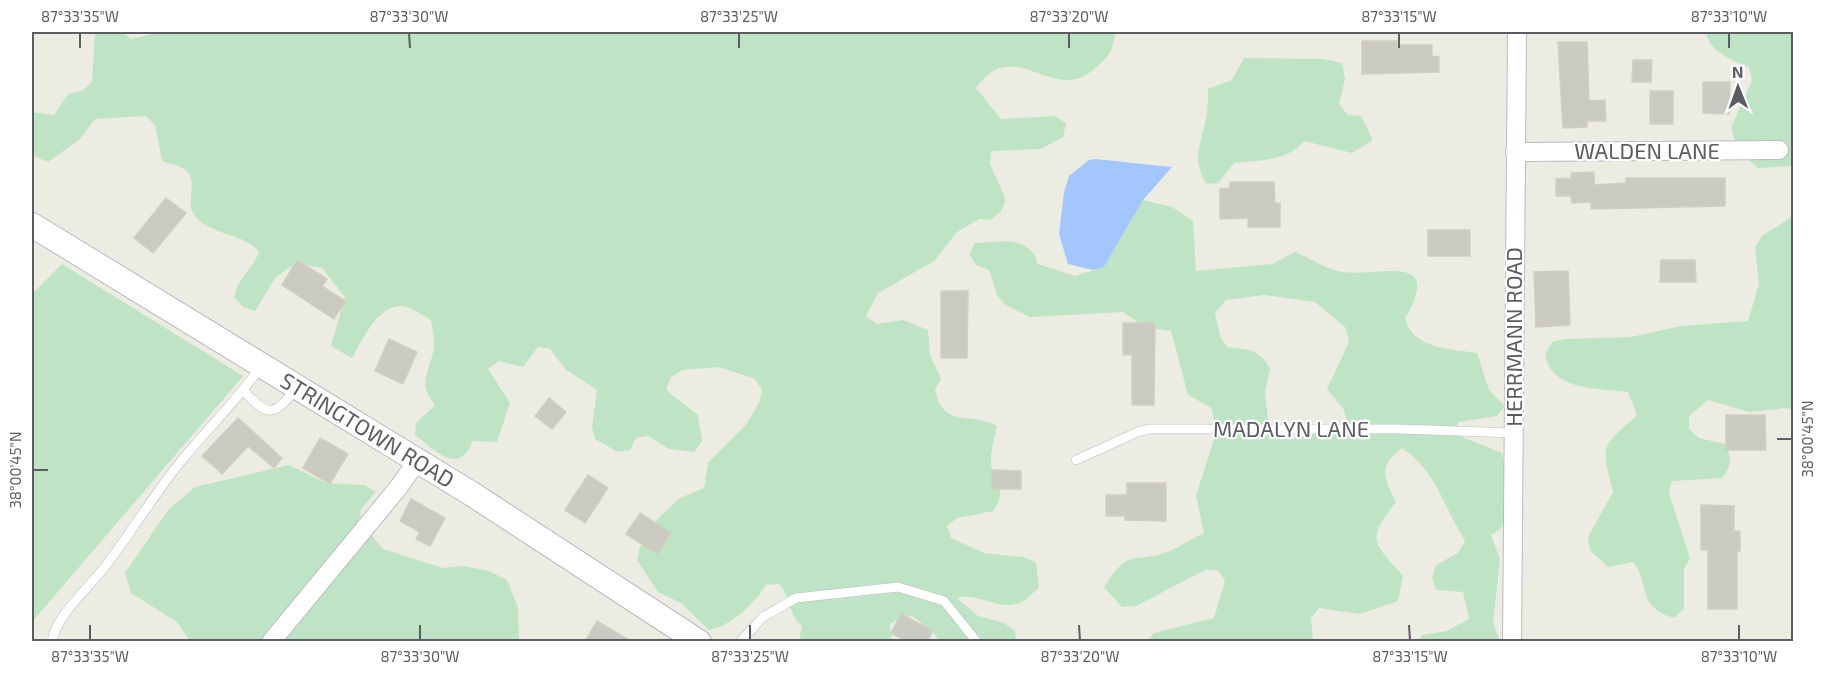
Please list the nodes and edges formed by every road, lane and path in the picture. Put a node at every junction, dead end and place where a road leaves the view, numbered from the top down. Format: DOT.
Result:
graph roads {
  1 [pos="1517,32"];
  2 [pos="1779,150"];
  3 [pos="1515,152"];
  4 [pos="32,225"];
  5 [pos="261,366"];
  6 [pos="297,387"];
  7 [pos="244,391"];
  8 [pos="1514,433"];
  9 [pos="418,460"];
  10 [pos="1076,460"];
  11 [pos="52,642"];
  12 [pos="271,642"];
  13 [pos="699,642"];
  14 [pos="740,642"];
  15 [pos="977,642"];
  16 [pos="1512,642"];
  1 -- 3 [label="street, HERRMANN ROAD"];
  2 -- 3 [label="street, WALDEN LANE"];
  3 -- 8 [label="street, HERRMANN ROAD"];
  4 -- 5 [label="main road, STRINGTOWN ROAD"];
  5 -- 6 [label="main road, STRINGTOWN ROAD"];
  5 -- 7 [label="lane"];
  6 -- 7 [label="lane"];
  6 -- 9 [label="main road, STRINGTOWN ROAD"];
  7 -- 11 [label="lane"];
  8 -- 10 [label="lane, MADALYN LANE"];
  8 -- 16 [label="street, HERRMANN ROAD"];
  9 -- 12 [label="street"];
  9 -- 13 [label="main road, STRINGTOWN ROAD"];
  14 -- 15 [label="lane"];
}
